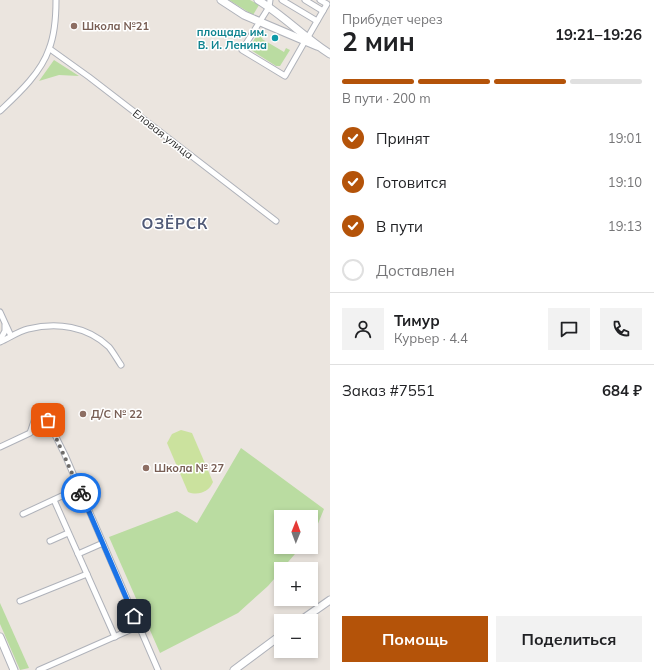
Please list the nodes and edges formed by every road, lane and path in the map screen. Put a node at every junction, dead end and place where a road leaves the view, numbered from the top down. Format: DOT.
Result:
graph roads {
  1 [pos="56,0"];
  2 [pos="221,0"];
  3 [pos="258,0"];
  4 [pos="282,0"];
  5 [pos="305,0"];
  6 [pos="320,0"];
  7 [pos="269,3"];
  8 [pos="323,11"];
  9 [pos="317,21"];
  10 [pos="259,22"];
  11 [pos="306,39"];
  12 [pos="50,49"];
  13 [pos="330,54"];
  14 [pos="0,111"];
  15 [pos="276,221"];
  16 [pos="0,312"];
  17 [pos="4,321"];
  18 [pos="11,336"];
  19 [pos="0,341"];
  20 [pos="121,365"];
  21 [pos="0,447"];
  22 [pos="79,488"];
  23 [pos="54,500"];
  24 [pos="23,514"];
  25 [pos="68,533"];
  26 [pos="50,541"];
  27 [pos="103,543"];
  28 [pos="78,554"];
  29 [pos="87,574"];
  30 [pos="330,600"];
  31 [pos="20,601"];
  32 [pos="310,614"];
  33 [pos="139,626"];
  34 [pos="0,637"];
  35 [pos="115,637"];
  36 [pos="274,640"];
  37 [pos="14,670"];
  38 [pos="39,670"];
  39 [pos="158,670"];
  40 [pos="234,670"];
  1 -- 12 [label="street"];
  2 -- 10 [label="street"];
  3 -- 7 [label="street"];
  4 -- 9 [label="street"];
  5 -- 8 [label="street"];
  6 -- 8 [label="street"];
  7 -- 10 [label="street"];
  7 -- 11 [label="street"];
  8 -- 9 [label="street"];
  9 -- 11 [label="street"];
  10 -- 11 [label="street"];
  10 -- 11 [label="street"];
  11 -- 13 [label="street"];
  12 -- 14 [label="street"];
  12 -- 15 [label="street, Еловая улица"];
  16 -- 17 [label="street"];
  17 -- 18 [label="street"];
  17 -- 19 [label="street"];
  18 -- 19 [label="street"];
  18 -- 20 [label="street"];
  21 -- 22 [label="street"];
  22 -- 23 [label="street"];
  22 -- 27 [label="street"];
  23 -- 24 [label="street"];
  23 -- 25 [label="street"];
  25 -- 26 [label="street"];
  25 -- 28 [label="street"];
  27 -- 28 [label="street"];
  27 -- 33 [label="street"];
  28 -- 29 [label="street"];
  29 -- 31 [label="street"];
  29 -- 35 [label="street"];
  30 -- 32 [label="street"];
  33 -- 35 [label="street"];
  33 -- 39 [label="street"];
  34 -- 37 [label="street"];
  35 -- 38 [label="street"];
  36 -- 40 [label="street"];
}
